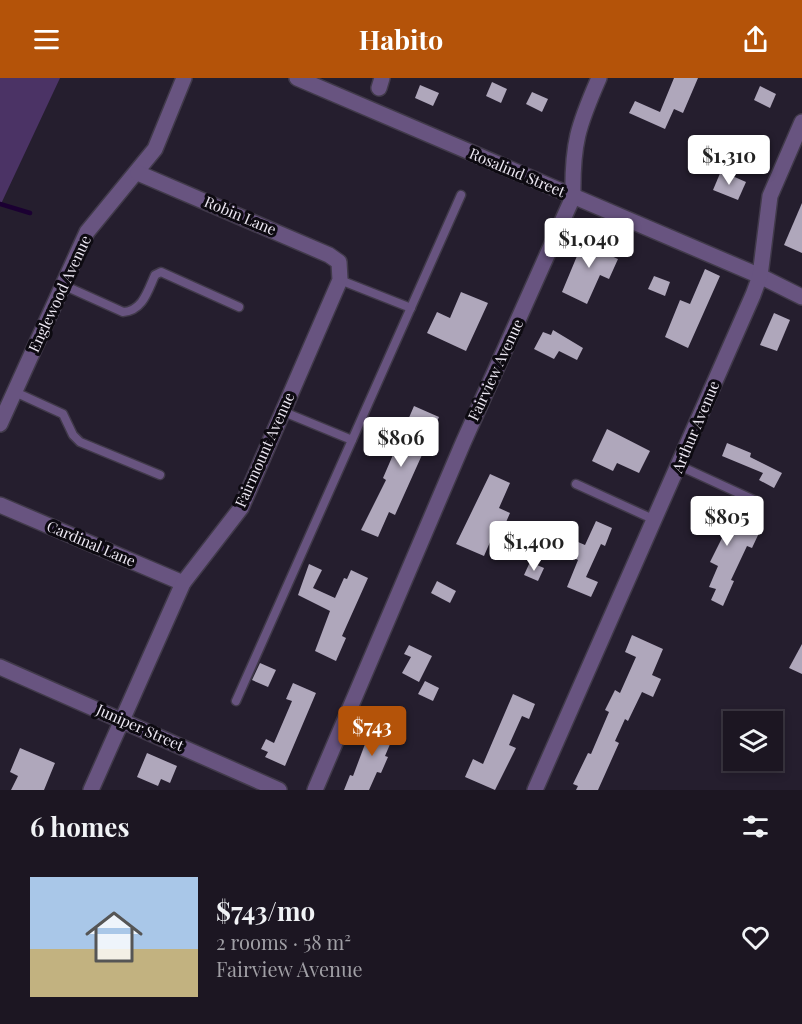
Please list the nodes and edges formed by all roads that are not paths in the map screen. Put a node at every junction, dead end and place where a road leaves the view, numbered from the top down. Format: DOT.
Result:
graph roads {
  1 [pos="184,78"];
  2 [pos="297,78"];
  3 [pos="599,78"];
  4 [pos="802,122"];
  5 [pos="138,172"];
  6 [pos="461,195"];
  7 [pos="573,197"];
  8 [pos="339,262"];
  9 [pos="759,276"];
  10 [pos="340,280"];
  11 [pos="63,285"];
  12 [pos="802,297"];
  13 [pos="239,307"];
  14 [pos="411,308"];
  15 [pos="15,392"];
  16 [pos="284,412"];
  17 [pos="0,424"];
  18 [pos="352,440"];
  19 [pos="680,466"];
  20 [pos="160,474"];
  21 [pos="576,484"];
  22 [pos="756,501"];
  23 [pos="0,505"];
  24 [pos="655,520"];
  25 [pos="183,583"];
  26 [pos="0,668"];
  27 [pos="236,701"];
  28 [pos="122,720"];
  29 [pos="91,790"];
  30 [pos="279,790"];
  31 [pos="315,790"];
  32 [pos="535,790"];
  1 -- 5 [label="street, Englewood Avenue"];
  2 -- 7 [label="street, Rosalind Street"];
  3 -- 7 [label="street, Fairview Avenue"];
  4 -- 9 [label="street, Arthur Avenue"];
  5 -- 8 [label="street, Robin Lane"];
  5 -- 11 [label="street, Englewood Avenue"];
  6 -- 14 [label="lane"];
  7 -- 9 [label="street, Rosalind Street"];
  7 -- 31 [label="street, Fairview Avenue"];
  8 -- 10 [label="street, Fairmount Avenue"];
  9 -- 12 [label="street, Rosalind Street"];
  9 -- 19 [label="street, Arthur Avenue"];
  10 -- 14 [label="lane"];
  10 -- 16 [label="street, Fairmount Avenue"];
  11 -- 13 [label="lane"];
  11 -- 15 [label="street, Englewood Avenue"];
  14 -- 18 [label="lane"];
  15 -- 17 [label="street, Englewood Avenue"];
  15 -- 20 [label="lane"];
  16 -- 18 [label="lane"];
  16 -- 25 [label="street, Fairmount Avenue"];
  18 -- 27 [label="lane"];
  19 -- 22 [label="lane"];
  19 -- 24 [label="street, Arthur Avenue"];
  21 -- 24 [label="lane"];
  23 -- 25 [label="street, Cardinal Lane"];
  24 -- 32 [label="street, Arthur Avenue"];
  25 -- 28 [label="street, Fairmount Avenue"];
  26 -- 28 [label="street, Juniper Street"];
  28 -- 29 [label="street, Fairmount Avenue"];
  28 -- 30 [label="street, Juniper Street"];
}
